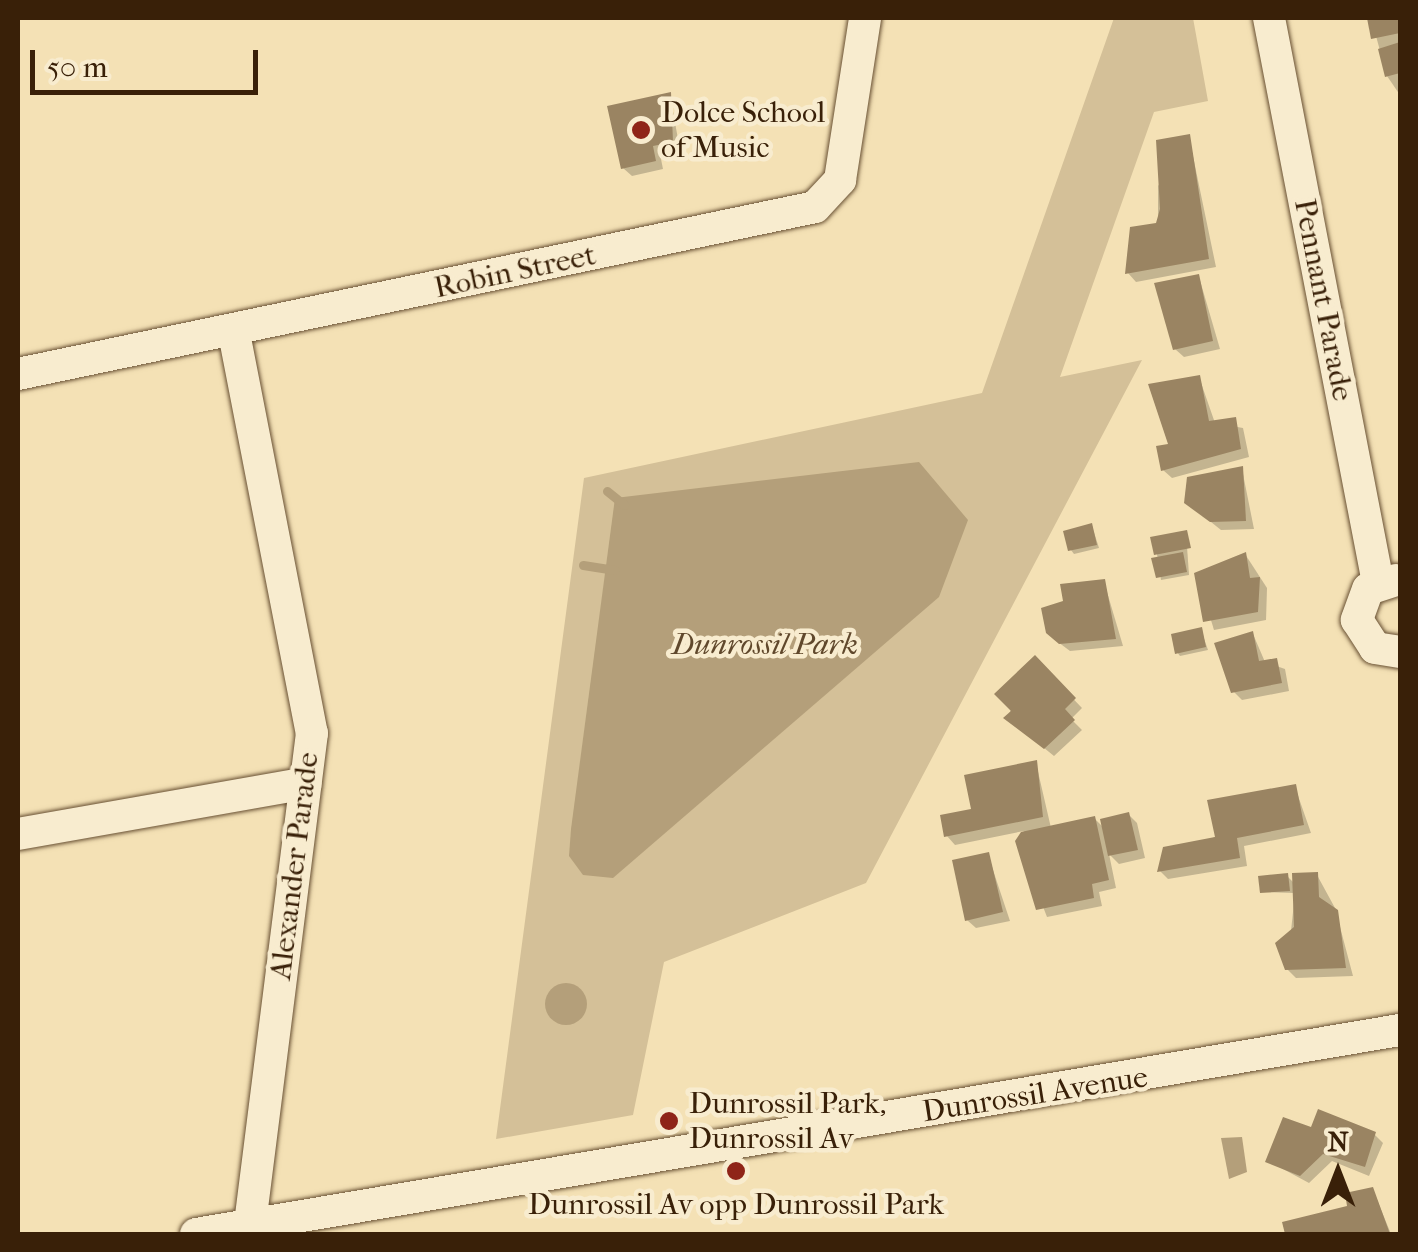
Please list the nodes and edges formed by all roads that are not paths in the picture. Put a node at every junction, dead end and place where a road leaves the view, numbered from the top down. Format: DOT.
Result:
graph roads {
  1 [pos="865,18"];
  2 [pos="1268,18"];
  3 [pos="234,333"];
  4 [pos="18,374"];
  5 [pos="1389,582"];
  6 [pos="1399,659"];
  7 [pos="306,783"];
  8 [pos="18,834"];
  9 [pos="1400,1030"];
  10 [pos="250,1225"];
  11 [pos="196,1234"];
  1 -- 3 [label="street, Robin Street"];
  2 -- 5 [label="street, Pennant Parade"];
  3 -- 4 [label="street, Robin Street"];
  3 -- 7 [label="street, Alexander Parade"];
  5 -- 6 [label="street"];
  7 -- 8 [label="street"];
  7 -- 10 [label="street, Alexander Parade"];
  9 -- 10 [label="street, Dunrossil Avenue"];
  10 -- 11 [label="street, Dunrossil Avenue"];
}
